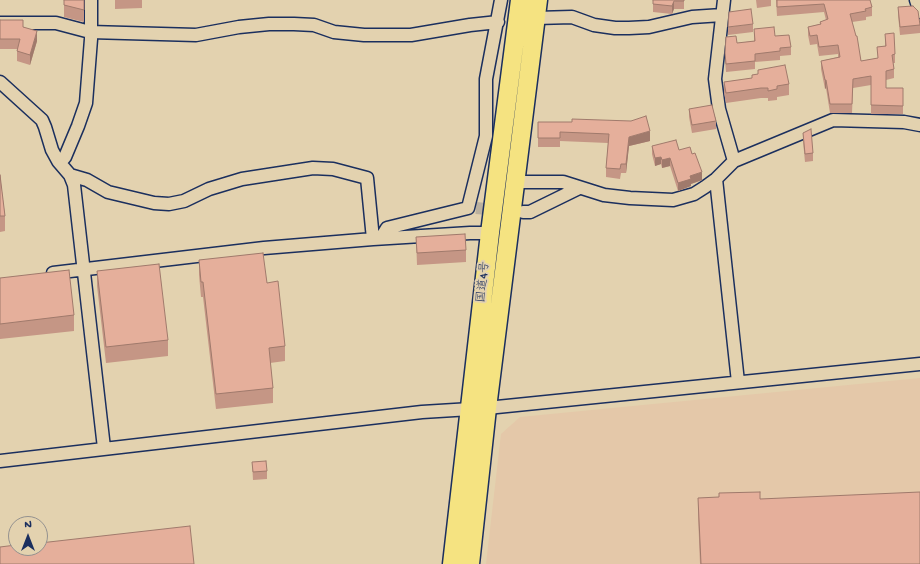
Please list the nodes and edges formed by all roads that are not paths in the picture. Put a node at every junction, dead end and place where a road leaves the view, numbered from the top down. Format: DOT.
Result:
graph roads {
  1 [pos="91,0"];
  2 [pos="501,0"];
  3 [pos="520,0"];
  4 [pos="538,0"];
  5 [pos="724,0"];
  6 [pos="916,0"];
  7 [pos="920,12"];
  8 [pos="722,15"];
  9 [pos="536,18"];
  10 [pos="498,22"];
  11 [pos="0,23"];
  12 [pos="90,32"];
  13 [pos="0,82"];
  14 [pos="920,125"];
  15 [pos="734,161"];
  16 [pos="60,163"];
  17 [pos="70,175"];
  18 [pos="716,179"];
  19 [pos="514,182"];
  20 [pos="579,188"];
  21 [pos="523,212"];
  22 [pos="490,233"];
  23 [pos="377,239"];
  24 [pos="84,269"];
  25 [pos="38,274"];
  26 [pos="920,364"];
  27 [pos="738,382"];
  28 [pos="478,408"];
  29 [pos="104,448"];
  30 [pos="0,461"];
  31 [pos="452,564"];
  32 [pos="470,564"];
  1 -- 12 [label="street"];
  2 -- 10 [label="street"];
  3 -- 22 [label="highway, 国道4号"];
  4 -- 9 [label="highway, 国道4号"];
  5 -- 8 [label="street"];
  6 -- 7 [label="street"];
  8 -- 9 [label="street"];
  8 -- 15 [label="street"];
  9 -- 19 [label="highway, 国道4号"];
  10 -- 12 [label="street"];
  10 -- 23 [label="street"];
  11 -- 12 [label="street"];
  12 -- 16 [label="street"];
  13 -- 16 [label="street"];
  14 -- 15 [label="street"];
  15 -- 18 [label="street"];
  16 -- 17 [label="street"];
  17 -- 23 [label="street"];
  17 -- 24 [label="street"];
  18 -- 20 [label="street"];
  18 -- 27 [label="street"];
  19 -- 20 [label="street"];
  19 -- 28 [label="highway, 国道4号"];
  20 -- 21 [label="street"];
  22 -- 23 [label="street"];
  22 -- 28 [label="highway, 国道4号"];
  23 -- 24 [label="street"];
  24 -- 25 [label="street"];
  24 -- 29 [label="street"];
  26 -- 27 [label="street"];
  27 -- 28 [label="street"];
  28 -- 29 [label="street"];
  28 -- 31 [label="highway, 国道4号"];
  28 -- 32 [label="highway, 国道4号"];
  29 -- 30 [label="street"];
}
